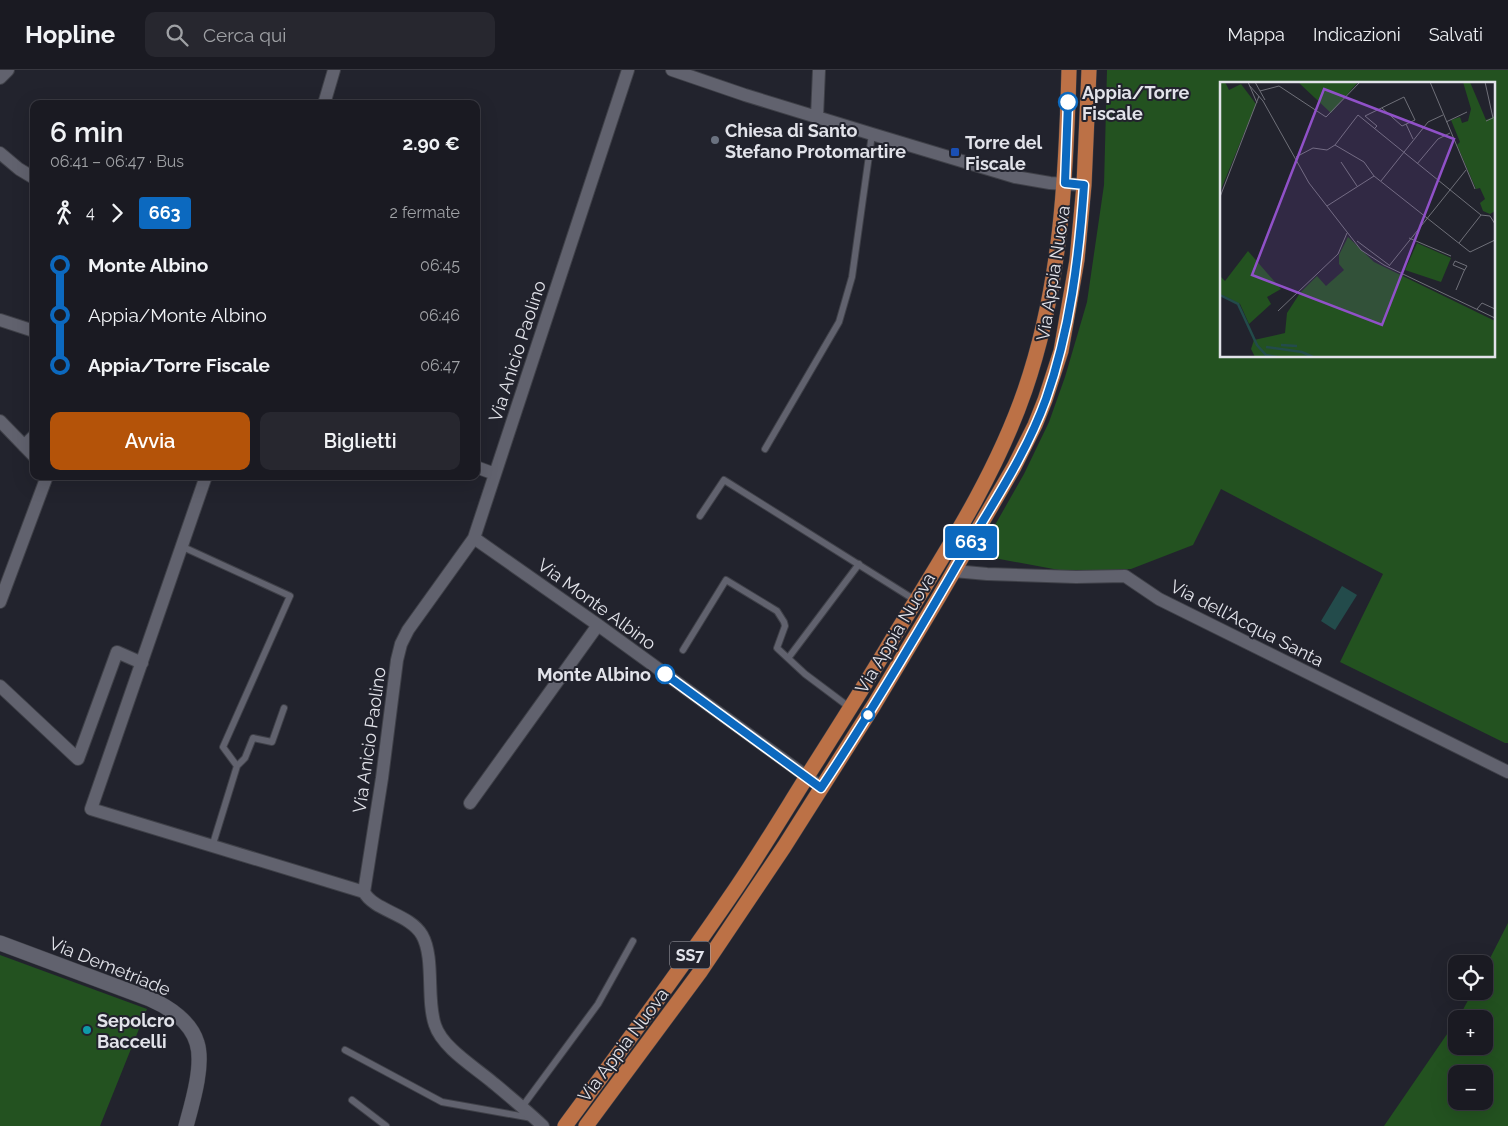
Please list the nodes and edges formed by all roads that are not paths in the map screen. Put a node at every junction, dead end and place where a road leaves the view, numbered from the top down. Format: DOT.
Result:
graph roads {
  1 [pos="8,70"];
  2 [pos="334,70"];
  3 [pos="628,70"];
  4 [pos="672,70"];
  5 [pos="819,70"];
  6 [pos="1069,70"];
  7 [pos="1088,70"];
  8 [pos="0,78"];
  9 [pos="325,100"];
  10 [pos="817,117"];
  11 [pos="872,134"];
  12 [pos="0,153"];
  13 [pos="30,175"];
  14 [pos="1065,183"];
  15 [pos="1084,185"];
  16 [pos="0,320"];
  17 [pos="30,330"];
  18 [pos="0,422"];
  19 [pos="30,440"];
  20 [pos="24,446"];
  21 [pos="765,449"];
  22 [pos="30,452"];
  23 [pos="480,468"];
  24 [pos="495,474"];
  25 [pos="46,480"];
  26 [pos="205,480"];
  27 [pos="700,516"];
  28 [pos="474,538"];
  29 [pos="183,547"];
  30 [pos="859,564"];
  31 [pos="954,572"];
  32 [pos="916,600"];
  33 [pos="0,602"];
  34 [pos="598,625"];
  35 [pos="683,650"];
  36 [pos="789,657"];
  37 [pos="142,663"];
  38 [pos="0,686"];
  39 [pos="284,708"];
  40 [pos="850,708"];
  41 [pos="237,766"];
  42 [pos="1508,772"];
  43 [pos="807,777"];
  44 [pos="821,788"];
  45 [pos="470,803"];
  46 [pos="212,847"];
  47 [pos="364,892"];
  48 [pos="633,941"];
  49 [pos="0,943"];
  50 [pos="345,1050"];
  51 [pos="352,1100"];
  52 [pos="522,1107"];
  53 [pos="539,1123"];
  54 [pos="186,1126"];
  55 [pos="386,1126"];
  56 [pos="565,1126"];
  57 [pos="586,1126"];
  1 -- 8 [label="street"];
  2 -- 9 [label="street"];
  3 -- 24 [label="street, Via Anicio Paolino"];
  4 -- 10 [label="street"];
  5 -- 10 [label="street"];
  6 -- 14 [label="main road, Via Appia Nuova / SS7"];
  7 -- 15 [label="main road, Via Appia Nuova / SS7"];
  10 -- 11 [label="street"];
  11 -- 14 [label="street"];
  11 -- 21 [label="lane"];
  12 -- 13 [label="street"];
  14 -- 15 [label="street"];
  14 -- 32 [label="main road, Via Appia Nuova / SS7"];
  15 -- 31 [label="main road, Via Appia Nuova / SS7"];
  16 -- 17 [label="street"];
  18 -- 20 [label="street"];
  19 -- 20 [label="street"];
  20 -- 22 [label="street"];
  23 -- 24 [label="street"];
  24 -- 28 [label="street, Via Anicio Paolino"];
  25 -- 33 [label="street"];
  26 -- 29 [label="street"];
  27 -- 30 [label="lane"];
  28 -- 34 [label="street, Via Monte Albino"];
  28 -- 47 [label="street, Via Anicio Paolino"];
  29 -- 37 [label="street"];
  29 -- 41 [label="lane"];
  30 -- 32 [label="lane"];
  30 -- 36 [label="lane"];
  31 -- 42 [label="street, Via dell'Acqua Santa"];
  31 -- 44 [label="main road, Via Appia Nuova / SS7"];
  32 -- 40 [label="main road, Via Appia Nuova / SS7"];
  34 -- 43 [label="street, Via Monte Albino"];
  34 -- 45 [label="street"];
  35 -- 36 [label="lane"];
  36 -- 40 [label="lane"];
  37 -- 38 [label="street"];
  37 -- 46 [label="street"];
  39 -- 41 [label="lane"];
  40 -- 43 [label="main road, Via Appia Nuova / SS7"];
  41 -- 46 [label="lane"];
  43 -- 44 [label="street, Via Monte Albino"];
  43 -- 56 [label="main road, Via Appia Nuova / SS7"];
  44 -- 57 [label="main road, Via Appia Nuova / SS7"];
  46 -- 47 [label="street"];
  47 -- 52 [label="street"];
  48 -- 52 [label="lane"];
  49 -- 54 [label="street, Via Demetriade"];
  50 -- 53 [label="lane"];
  51 -- 55 [label="lane"];
  52 -- 53 [label="street"];
}
